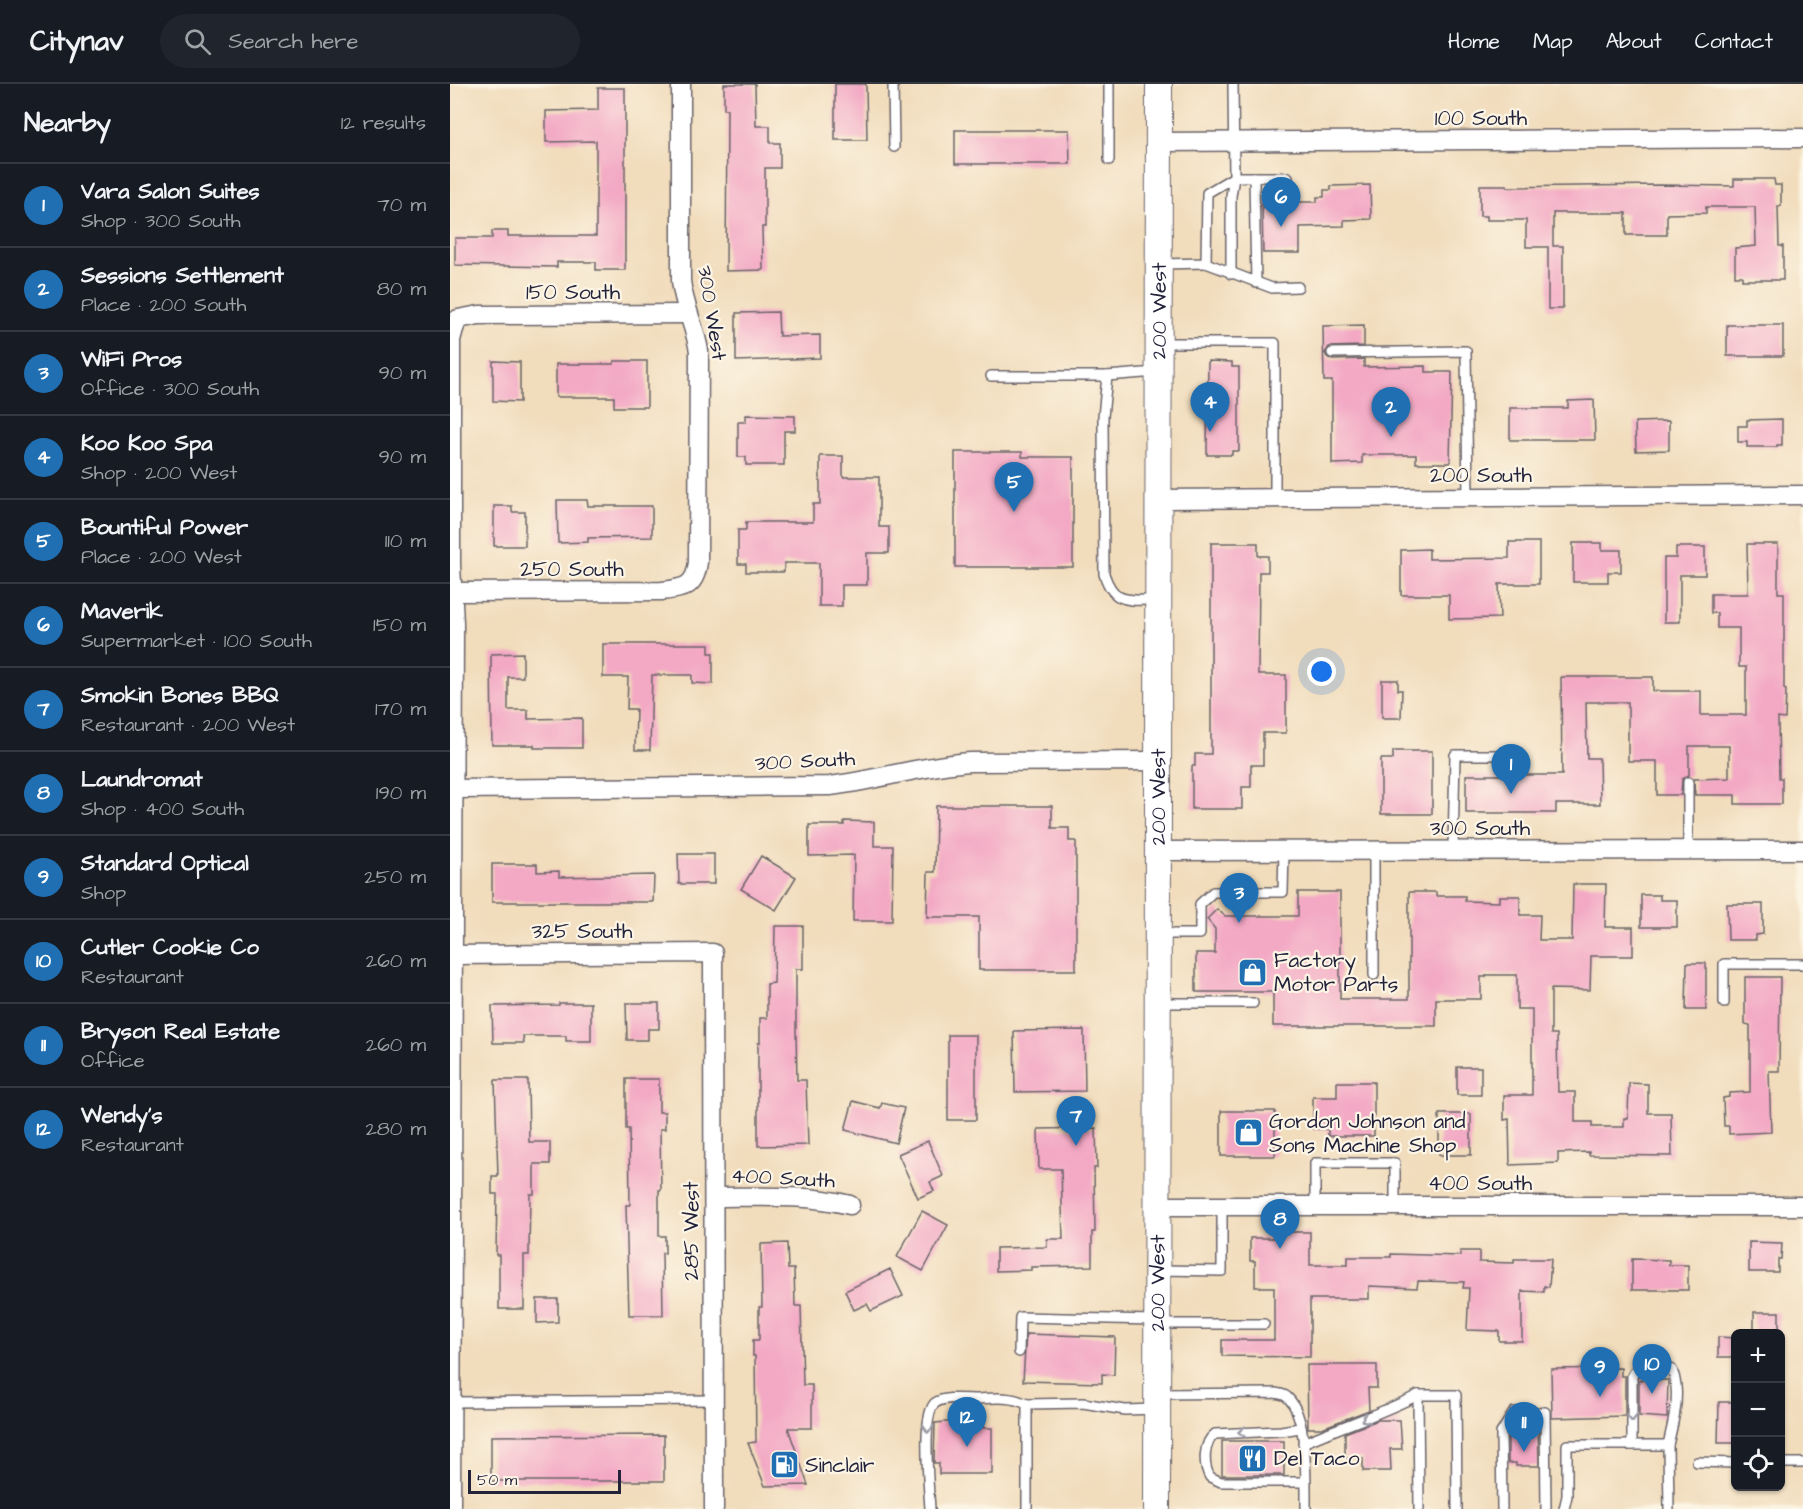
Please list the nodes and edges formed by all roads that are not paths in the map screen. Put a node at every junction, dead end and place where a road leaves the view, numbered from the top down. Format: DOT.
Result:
graph roads {
  1 [pos="681,84"];
  2 [pos="893,84"];
  3 [pos="1109,84"];
  4 [pos="1159,84"];
  5 [pos="1233,84"];
  6 [pos="1803,138"];
  7 [pos="1233,141"];
  8 [pos="1159,142"];
  9 [pos="894,147"];
  10 [pos="1109,160"];
  11 [pos="1234,177"];
  12 [pos="1254,177"];
  13 [pos="1288,177"];
  14 [pos="1206,263"];
  15 [pos="1159,264"];
  16 [pos="1231,274"];
  17 [pos="1256,283"];
  18 [pos="1298,287"];
  19 [pos="688,314"];
  20 [pos="1159,343"];
  21 [pos="1332,353"];
  22 [pos="1159,372"];
  23 [pos="991,376"];
  24 [pos="1107,376"];
  25 [pos="1803,495"];
  26 [pos="1468,497"];
  27 [pos="1275,498"];
  28 [pos="1158,499"];
  29 [pos="691,584"];
  30 [pos="452,592"];
  31 [pos="1158,600"];
  32 [pos="452,703"];
  33 [pos="1508,755"];
  34 [pos="1158,762"];
  35 [pos="1688,782"];
  36 [pos="454,789"];
  37 [pos="1803,849"];
  38 [pos="1284,850"];
  39 [pos="1374,850"];
  40 [pos="1452,850"];
  41 [pos="1688,850"];
  42 [pos="1158,851"];
  43 [pos="1158,934"];
  44 [pos="713,952"];
  45 [pos="451,955"];
  46 [pos="1803,964"];
  47 [pos="1374,975"];
  48 [pos="1157,1003"];
  49 [pos="1253,1003"];
  50 [pos="1724,1003"];
  51 [pos="714,1197"];
  52 [pos="850,1205"];
  53 [pos="1157,1206"];
  54 [pos="1222,1206"];
  55 [pos="1315,1206"];
  56 [pos="1395,1206"];
  57 [pos="1803,1206"];
  58 [pos="1157,1270"];
  59 [pos="1157,1322"];
  60 [pos="1264,1324"];
  61 [pos="1019,1352"];
  62 [pos="451,1378"];
  63 [pos="1418,1395"];
  64 [pos="714,1400"];
  65 [pos="451,1402"];
  66 [pos="1157,1402"];
  67 [pos="1027,1404"];
  68 [pos="1300,1428"];
  69 [pos="1303,1443"];
  70 [pos="1632,1445"];
  71 [pos="1668,1445"];
  72 [pos="1697,1462"];
  73 [pos="1731,1462"];
  74 [pos="1785,1463"];
  75 [pos="1803,1463"];
  76 [pos="1305,1482"];
  77 [pos="451,1509"];
  78 [pos="714,1509"];
  79 [pos="930,1509"];
  80 [pos="1027,1509"];
  81 [pos="1157,1509"];
  82 [pos="1306,1509"];
  83 [pos="1419,1509"];
  84 [pos="1457,1509"];
  85 [pos="1502,1509"];
  86 [pos="1546,1509"];
  87 [pos="1564,1509"];
  88 [pos="1668,1509"];
  1 -- 19 [label="street, 300 West"];
  2 -- 9 [label="lane"];
  3 -- 10 [label="lane"];
  4 -- 8 [label="main road, 200 West"];
  5 -- 7 [label="lane"];
  6 -- 7 [label="street, 100 South"];
  7 -- 8 [label="street, 100 South"];
  7 -- 11 [label="lane"];
  8 -- 15 [label="main road, 200 West"];
  11 -- 12 [label="lane"];
  11 -- 14 [label="lane"];
  11 -- 16 [label="lane"];
  12 -- 13 [label="lane"];
  12 -- 17 [label="lane"];
  14 -- 15 [label="lane"];
  14 -- 16 [label="lane"];
  15 -- 20 [label="main road, 200 West"];
  16 -- 17 [label="lane"];
  17 -- 18 [label="lane"];
  19 -- 29 [label="street, 300 West"];
  19 -- 30 [label="street, 150 South"];
  20 -- 22 [label="main road, 200 West"];
  20 -- 27 [label="lane"];
  21 -- 26 [label="lane"];
  22 -- 24 [label="lane"];
  22 -- 28 [label="main road, 200 West"];
  23 -- 24 [label="lane"];
  24 -- 31 [label="lane"];
  25 -- 26 [label="street, 200 South"];
  26 -- 27 [label="street, 200 South"];
  27 -- 28 [label="street, 200 South"];
  28 -- 31 [label="main road, 200 West"];
  29 -- 30 [label="street, 250 South"];
  30 -- 32 [label="street"];
  31 -- 34 [label="main road, 200 West"];
  32 -- 36 [label="street"];
  33 -- 40 [label="lane"];
  34 -- 36 [label="street, 300 South"];
  34 -- 42 [label="main road, 200 West"];
  35 -- 41 [label="lane"];
  36 -- 45 [label="street"];
  37 -- 41 [label="street, 300 South"];
  38 -- 39 [label="street, 300 South"];
  38 -- 42 [label="street, 300 South"];
  38 -- 43 [label="lane"];
  39 -- 40 [label="street, 300 South"];
  39 -- 47 [label="lane"];
  40 -- 41 [label="street, 300 South"];
  42 -- 43 [label="main road, 200 West"];
  43 -- 48 [label="main road, 200 West"];
  44 -- 45 [label="street, 325 South"];
  44 -- 51 [label="street, 285 West"];
  45 -- 62 [label="street"];
  46 -- 50 [label="lane"];
  48 -- 49 [label="lane"];
  48 -- 53 [label="main road, 200 West"];
  51 -- 52 [label="street, 400 South"];
  51 -- 64 [label="street, 285 West"];
  53 -- 54 [label="street, 400 South"];
  53 -- 58 [label="main road, 200 West"];
  54 -- 55 [label="street, 400 South"];
  54 -- 58 [label="lane"];
  55 -- 56 [label="street, 400 South"];
  55 -- 56 [label="lane"];
  56 -- 57 [label="street, 400 South"];
  58 -- 59 [label="main road, 200 West"];
  59 -- 60 [label="lane"];
  59 -- 61 [label="lane"];
  59 -- 66 [label="main road, 200 West"];
  62 -- 65 [label="street"];
  63 -- 69 [label="lane, one-way"];
  63 -- 83 [label="lane"];
  63 -- 84 [label="lane"];
  64 -- 65 [label="lane"];
  64 -- 78 [label="street, 285 West"];
  65 -- 77 [label="street"];
  66 -- 67 [label="lane"];
  66 -- 68 [label="lane"];
  66 -- 81 [label="main road, 200 West"];
  67 -- 79 [label="lane, one-way"];
  67 -- 80 [label="lane"];
  68 -- 69 [label="lane"];
  68 -- 76 [label="lane, one-way"];
  69 -- 76 [label="lane"];
  70 -- 71 [label="lane"];
  71 -- 70 [label="lane, one-way"];
  70 -- 87 [label="lane"];
  71 -- 88 [label="lane"];
  72 -- 73 [label="lane"];
  74 -- 75 [label="lane"];
  76 -- 82 [label="lane"];
  85 -- 86 [label="lane"];
}
